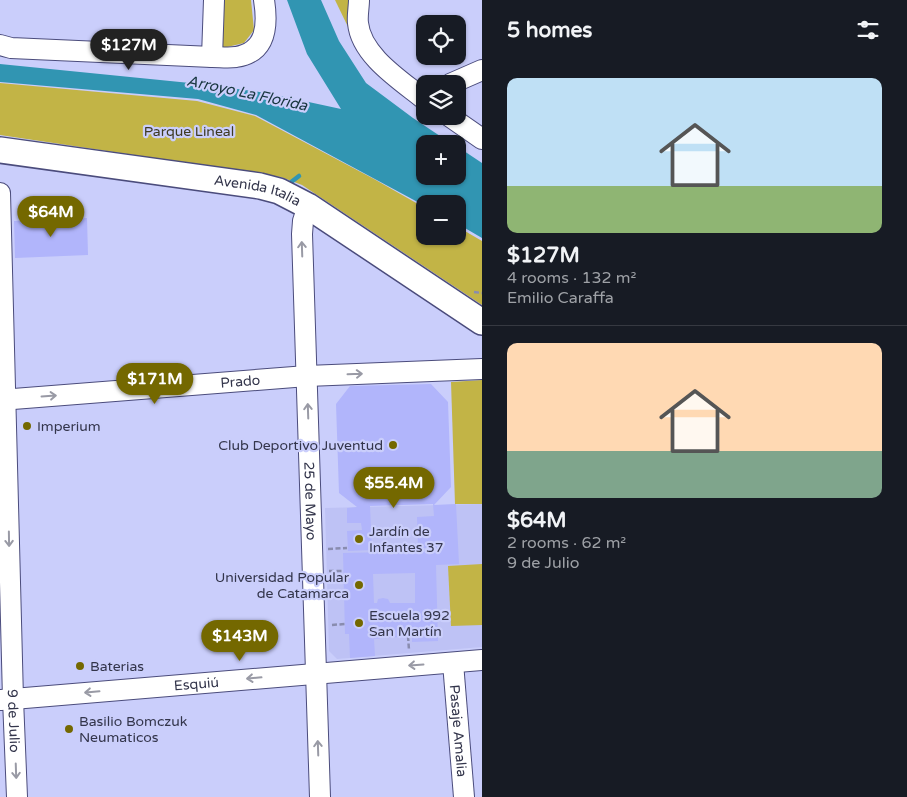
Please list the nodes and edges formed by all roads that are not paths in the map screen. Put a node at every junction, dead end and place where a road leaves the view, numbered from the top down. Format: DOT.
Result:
graph roads {
  1 [pos="214,0"];
  2 [pos="264,0"];
  3 [pos="359,0"];
  4 [pos="0,45"];
  5 [pos="212,57"];
  6 [pos="482,70"];
  7 [pos="466,77"];
  8 [pos="416,93"];
  9 [pos="462,125"];
  10 [pos="482,139"];
  11 [pos="0,150"];
  12 [pos="0,193"];
  13 [pos="308,206"];
  14 [pos="482,322"];
  15 [pos="482,369"];
  16 [pos="306,376"];
  17 [pos="3,400"];
  18 [pos="482,660"];
  19 [pos="453,663"];
  20 [pos="316,673"];
  21 [pos="7,699"];
  22 [pos="17,797"];
  23 [pos="320,797"];
  24 [pos="464,797"];
  1 -- 5 [label="street"];
  2 -- 5 [label="street"];
  3 -- 8 [label="street"];
  4 -- 5 [label="street"];
  6 -- 7 [label="street"];
  9 -- 10 [label="street"];
  11 -- 13 [label="main road, Avenida Italia"];
  12 -- 17 [label="street, 9 de Julio"];
  13 -- 14 [label="main road, Avenida Italia"];
  16 -- 13 [label="street, 25 de Mayo, one-way"];
  16 -- 15 [label="street, Prado, one-way"];
  17 -- 16 [label="street, Prado, one-way"];
  20 -- 16 [label="street, 25 de Mayo, one-way"];
  17 -- 21 [label="street, 9 de Julio, one-way"];
  18 -- 19 [label="street, Esquiú"];
  19 -- 20 [label="street, Esquiú, one-way"];
  19 -- 24 [label="street, Pasaje Amalia"];
  20 -- 21 [label="street, Esquiú, one-way"];
  23 -- 20 [label="street, 25 de Mayo, one-way"];
  21 -- 22 [label="street, 9 de Julio, one-way"];
}
